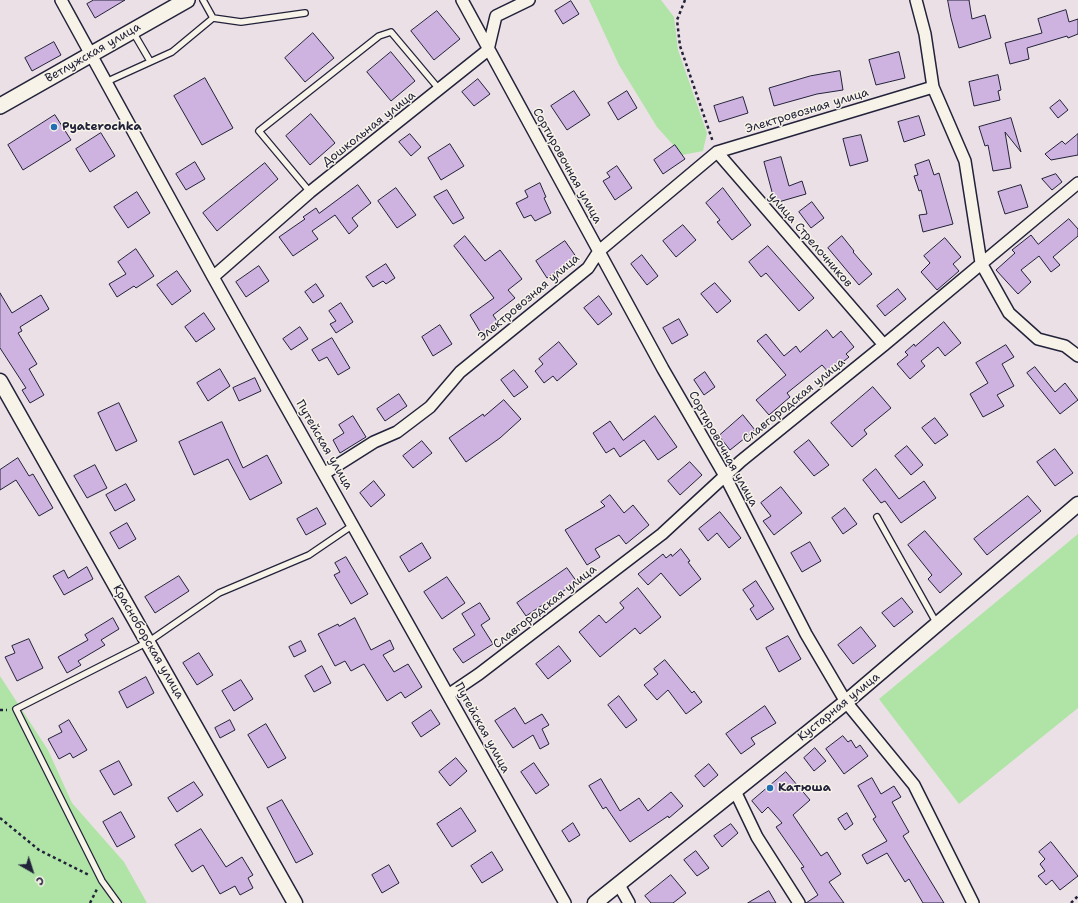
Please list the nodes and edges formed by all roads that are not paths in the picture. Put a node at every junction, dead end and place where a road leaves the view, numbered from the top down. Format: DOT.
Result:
graph roads {
  1 [pos="61,0"];
  2 [pos="187,0"];
  3 [pos="203,0"];
  4 [pos="462,0"];
  5 [pos="530,0"];
  6 [pos="916,0"];
  7 [pos="305,13"];
  8 [pos="213,18"];
  9 [pos="132,31"];
  10 [pos="488,50"];
  11 [pos="90,55"];
  12 [pos="150,61"];
  13 [pos="106,82"];
  14 [pos="933,87"];
  15 [pos="439,90"];
  16 [pos="0,106"];
  17 [pos="717,152"];
  18 [pos="1078,182"];
  19 [pos="310,192"];
  20 [pos="599,251"];
  21 [pos="981,263"];
  22 [pos="213,277"];
  23 [pos="884,345"];
  24 [pos="1078,356"];
  25 [pos="0,381"];
  26 [pos="325,473"];
  27 [pos="725,476"];
  28 [pos="1078,504"];
  29 [pos="877,517"];
  30 [pos="354,525"];
  31 [pos="937,624"];
  32 [pos="148,642"];
  33 [pos="448,695"];
  34 [pos="846,702"];
  35 [pos="735,792"];
  36 [pos="619,885"];
  37 [pos="118,903"];
  38 [pos="295,903"];
  39 [pos="565,903"];
  40 [pos="595,903"];
  41 [pos="629,903"];
  42 [pos="798,903"];
  43 [pos="973,903"];
  1 -- 11 [label="street, Путейская улица"];
  2 -- 9 [label="main road, Ветлужская улица"];
  3 -- 8 [label="lane"];
  4 -- 10 [label="street, Сортировочная улица"];
  5 -- 10 [label="street"];
  6 -- 14 [label="street"];
  7 -- 8 [label="lane"];
  8 -- 12 [label="lane"];
  9 -- 11 [label="main road, Ветлужская улица"];
  9 -- 12 [label="lane"];
  10 -- 15 [label="street, Дошкольная улица"];
  10 -- 20 [label="street, Сортировочная улица"];
  11 -- 13 [label="street, Путейская улица"];
  11 -- 16 [label="main road, Ветлужская улица"];
  12 -- 13 [label="lane"];
  13 -- 22 [label="street, Путейская улица"];
  14 -- 17 [label="street, Электровозная улица"];
  14 -- 21 [label="street"];
  15 -- 19 [label="street, Дошкольная улица"];
  15 -- 19 [label="lane"];
  17 -- 20 [label="street, Электровозная улица"];
  17 -- 23 [label="street, улица Стрелочников"];
  18 -- 21 [label="street, Славгородская улица"];
  19 -- 22 [label="street, Дошкольная улица"];
  20 -- 26 [label="street, Электровозная улица"];
  20 -- 27 [label="street, Сортировочная улица"];
  21 -- 23 [label="street, Славгородская улица"];
  21 -- 24 [label="street"];
  22 -- 26 [label="street, Путейская улица"];
  23 -- 27 [label="street, Славгородская улица"];
  25 -- 32 [label="street, Красноборская улица"];
  26 -- 30 [label="street, Путейская улица"];
  27 -- 33 [label="street, Славгородская улица"];
  27 -- 34 [label="street, Сортировочная улица"];
  28 -- 31 [label="street, Кустарная улица"];
  29 -- 31 [label="lane"];
  30 -- 32 [label="lane"];
  30 -- 33 [label="street, Путейская улица"];
  31 -- 34 [label="street, Кустарная улица"];
  32 -- 37 [label="lane"];
  32 -- 38 [label="street, Красноборская улица"];
  33 -- 39 [label="street, Путейская улица"];
  34 -- 35 [label="street, Кустарная улица"];
  34 -- 43 [label="street, Сортировочная улица"];
  35 -- 36 [label="street, Кустарная улица"];
  35 -- 42 [label="street"];
  36 -- 40 [label="street, Кустарная улица"];
  36 -- 41 [label="street"];
}
